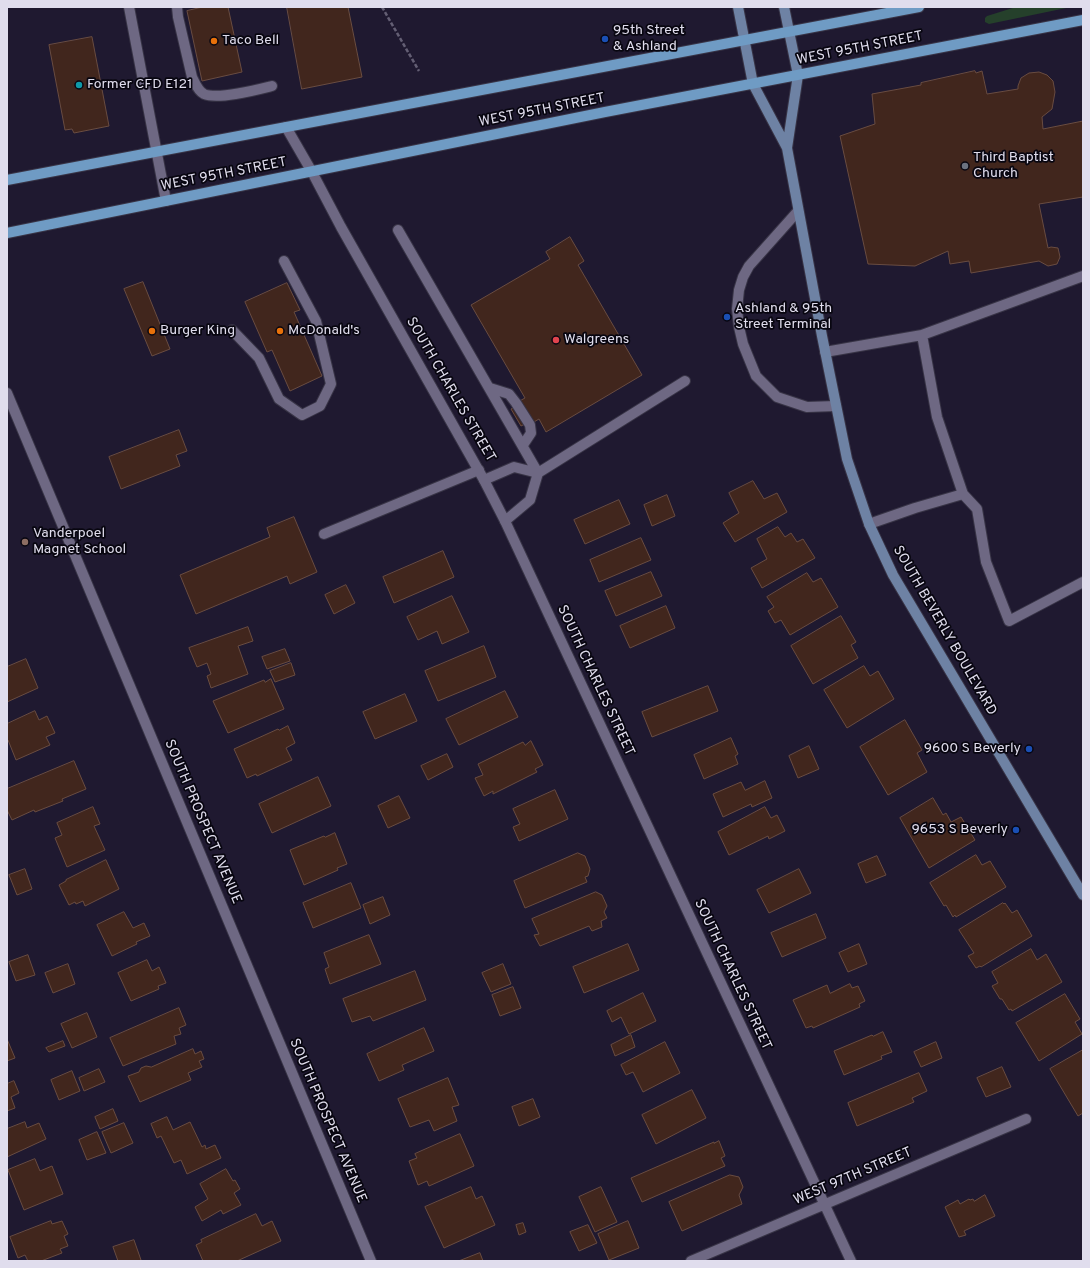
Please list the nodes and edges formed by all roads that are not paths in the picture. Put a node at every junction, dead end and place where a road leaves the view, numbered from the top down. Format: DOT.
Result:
graph roads {
  1 [pos="129,7"];
  2 [pos="177,7"];
  3 [pos="738,7"];
  4 [pos="784,7"];
  5 [pos="919,7"];
  6 [pos="1083,20"];
  7 [pos="789,32"];
  8 [pos="744,40"];
  9 [pos="798,75"];
  10 [pos="753,84"];
  11 [pos="272,86"];
  12 [pos="286,127"];
  13 [pos="786,148"];
  14 [pos="156,152"];
  15 [pos="312,172"];
  16 [pos="7,180"];
  17 [pos="166,201"];
  18 [pos="798,211"];
  19 [pos="398,230"];
  20 [pos="7,233"];
  21 [pos="284,261"];
  22 [pos="1083,276"];
  23 [pos="232,330"];
  24 [pos="922,335"];
  25 [pos="824,352"];
  26 [pos="685,381"];
  27 [pos="490,388"];
  28 [pos="7,393"];
  29 [pos="836,406"];
  30 [pos="523,445"];
  31 [pos="479,470"];
  32 [pos="538,473"];
  33 [pos="484,480"];
  34 [pos="963,494"];
  35 [pos="505,521"];
  36 [pos="869,524"];
  37 [pos="324,534"];
  38 [pos="1083,582"];
  39 [pos="1083,895"];
  40 [pos="1026,1118"];
  41 [pos="824,1204"];
  42 [pos="371,1261"];
  43 [pos="692,1261"];
  44 [pos="851,1261"];
  1 -- 14 [label="street"];
  2 -- 11 [label="street"];
  3 -- 8 [label="main road"];
  4 -- 7 [label="main road"];
  5 -- 7 [label="main road"];
  6 -- 9 [label="main road, WEST 95TH STREET"];
  7 -- 8 [label="main road"];
  7 -- 9 [label="main road"];
  8 -- 10 [label="main road"];
  8 -- 12 [label="main road"];
  9 -- 10 [label="main road, WEST 95TH STREET"];
  9 -- 13 [label="main road"];
  10 -- 13 [label="main road"];
  10 -- 15 [label="main road, WEST 95TH STREET"];
  12 -- 14 [label="main road"];
  12 -- 15 [label="street, SOUTH CHARLES STREET"];
  13 -- 18 [label="main road, SOUTH BEVERLY BOULEVARD"];
  14 -- 16 [label="main road"];
  14 -- 17 [label="street"];
  15 -- 17 [label="main road, WEST 95TH STREET"];
  15 -- 31 [label="street, SOUTH CHARLES STREET"];
  17 -- 20 [label="main road, WEST 95TH STREET"];
  18 -- 25 [label="main road, SOUTH BEVERLY BOULEVARD"];
  18 -- 29 [label="street"];
  19 -- 27 [label="street"];
  21 -- 23 [label="street"];
  22 -- 24 [label="street"];
  24 -- 25 [label="street"];
  24 -- 34 [label="street"];
  25 -- 29 [label="main road, SOUTH BEVERLY BOULEVARD"];
  26 -- 32 [label="street"];
  27 -- 30 [label="street"];
  27 -- 30 [label="street"];
  28 -- 42 [label="street, SOUTH PROSPECT AVENUE"];
  29 -- 36 [label="main road, SOUTH BEVERLY BOULEVARD"];
  30 -- 32 [label="street"];
  31 -- 33 [label="street, SOUTH CHARLES STREET"];
  31 -- 37 [label="street"];
  32 -- 33 [label="street"];
  32 -- 35 [label="street"];
  33 -- 35 [label="street, SOUTH CHARLES STREET"];
  34 -- 36 [label="street"];
  34 -- 38 [label="street"];
  35 -- 41 [label="street, SOUTH CHARLES STREET"];
  36 -- 39 [label="main road, SOUTH BEVERLY BOULEVARD"];
  40 -- 41 [label="street, WEST 97TH STREET"];
  41 -- 43 [label="street, WEST 97TH STREET"];
  41 -- 44 [label="street, SOUTH CHARLES STREET"];
}
